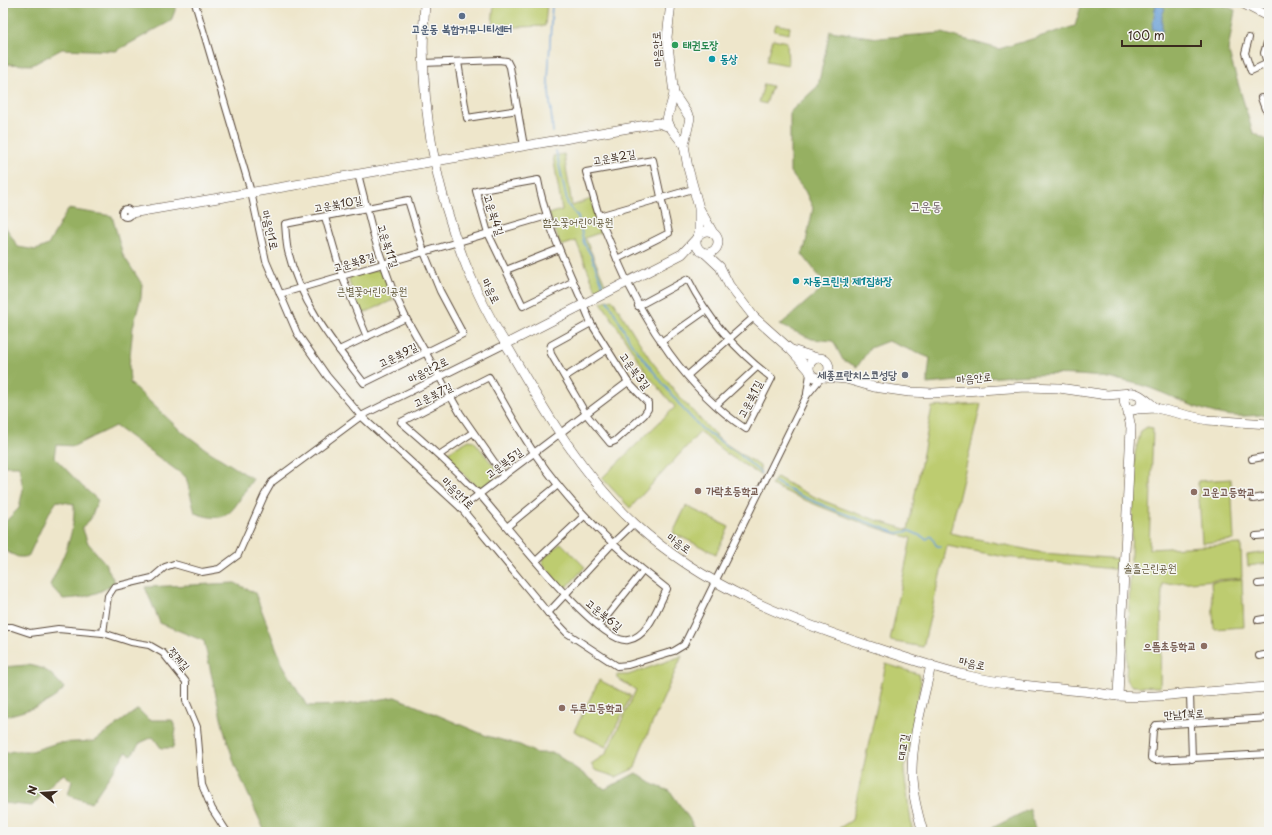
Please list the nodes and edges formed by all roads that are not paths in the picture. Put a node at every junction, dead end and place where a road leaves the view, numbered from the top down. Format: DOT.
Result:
graph roads {
  1 [pos="195,3"];
  2 [pos="425,3"];
  3 [pos="671,3"];
  4 [pos="1242,3"];
  5 [pos="1269,17"];
  6 [pos="1269,36"];
  7 [pos="1249,38"];
  8 [pos="458,62"];
  9 [pos="423,63"];
  10 [pos="1268,66"];
  11 [pos="674,94"];
  12 [pos="1261,98"];
  13 [pos="518,110"];
  14 [pos="1264,110"];
  15 [pos="686,111"];
  16 [pos="668,114"];
  17 [pos="658,123"];
  18 [pos="687,127"];
  19 [pos="671,128"];
  20 [pos="684,145"];
  21 [pos="524,146"];
  22 [pos="436,161"];
  23 [pos="358,174"];
  24 [pos="693,189"];
  25 [pos="251,192"];
  26 [pos="661,198"];
  27 [pos="699,208"];
  28 [pos="367,209"];
  29 [pos="131,212"];
  30 [pos="547,216"];
  31 [pos="599,216"];
  32 [pos="325,217"];
  33 [pos="488,233"];
  34 [pos="713,233"];
  35 [pos="698,236"];
  36 [pos="457,242"];
  37 [pos="718,244"];
  38 [pos="559,249"];
  39 [pos="424,252"];
  40 [pos="703,252"];
  41 [pos="682,254"];
  42 [pos="617,259"];
  43 [pos="384,264"];
  44 [pos="720,267"];
  45 [pos="506,270"];
  46 [pos="342,276"];
  47 [pos="572,282"];
  48 [pos="627,283"];
  49 [pos="301,288"];
  50 [pos="280,294"];
  51 [pos="583,303"];
  52 [pos="638,306"];
  53 [pos="705,311"];
  54 [pos="754,317"];
  55 [pos="406,318"];
  56 [pos="591,323"];
  57 [pos="367,337"];
  58 [pos="728,339"];
  59 [pos="661,342"];
  60 [pos="506,344"];
  61 [pos="339,350"];
  62 [pos="607,350"];
  63 [pos="791,350"];
  64 [pos="425,353"];
  65 [pos="817,358"];
  66 [pos="827,363"];
  67 [pos="757,367"];
  68 [pos="809,372"];
  69 [pos="688,375"];
  70 [pos="438,376"];
  71 [pos="565,377"];
  72 [pos="822,378"];
  73 [pos="846,379"];
  74 [pos="628,382"];
  75 [pos="1135,394"];
  76 [pos="807,395"];
  77 [pos="1107,395"];
  78 [pos="450,398"];
  79 [pos="716,405"];
  80 [pos="1131,408"];
  81 [pos="1156,408"];
  82 [pos="586,414"];
  83 [pos="361,416"];
  84 [pos="1269,424"];
  85 [pos="472,433"];
  86 [pos="560,435"];
  87 [pos="534,453"];
  88 [pos="439,455"];
  89 [pos="1269,456"];
  90 [pos="1252,459"];
  91 [pos="504,476"];
  92 [pos="558,486"];
  93 [pos="479,495"];
  94 [pos="1269,496"];
  95 [pos="1253,499"];
  96 [pos="461,508"];
  97 [pos="584,516"];
  98 [pos="634,524"];
  99 [pos="508,526"];
  100 [pos="1269,535"];
  101 [pos="1256,536"];
  102 [pos="612,544"];
  103 [pos="536,561"];
  104 [pos="643,570"];
  105 [pos="715,582"];
  106 [pos="1269,582"];
  107 [pos="1258,584"];
  108 [pos="565,595"];
  109 [pos="548,613"];
  110 [pos="1269,618"];
  111 [pos="1258,620"];
  112 [pos="599,626"];
  113 [pos="3,627"];
  114 [pos="103,633"];
  115 [pos="1269,654"];
  116 [pos="1259,656"];
  117 [pos="931,665"];
  118 [pos="1269,686"];
  119 [pos="1190,694"];
  120 [pos="1118,696"];
  121 [pos="1269,718"];
  122 [pos="1191,723"];
  123 [pos="1269,754"];
  124 [pos="1192,759"];
  125 [pos="227,832"];
  126 [pos="923,832"];
  1 -- 25 [label="street, 마음안1로"];
  2 -- 9 [label="street, 마음로"];
  3 -- 11 [label="street, 마음안로"];
  4 -- 5 [label="street"];
  6 -- 10 [label="street"];
  7 -- 10 [label="street"];
  8 -- 9 [label="street"];
  8 -- 13 [label="street"];
  8 -- 13 [label="street"];
  9 -- 22 [label="street, 마음로"];
  11 -- 15 [label="street"];
  11 -- 16 [label="street"];
  12 -- 14 [label="street"];
  13 -- 21 [label="street"];
  15 -- 16 [label="street"];
  15 -- 18 [label="street"];
  16 -- 17 [label="street"];
  16 -- 19 [label="street"];
  17 -- 19 [label="street"];
  17 -- 21 [label="street"];
  18 -- 19 [label="street"];
  18 -- 20 [label="street"];
  19 -- 20 [label="street"];
  20 -- 24 [label="street"];
  21 -- 22 [label="street"];
  22 -- 23 [label="street"];
  22 -- 36 [label="street, 마음로"];
  23 -- 25 [label="street"];
  23 -- 28 [label="street, 고운북11길"];
  24 -- 26 [label="street"];
  24 -- 27 [label="street"];
  25 -- 29 [label="street"];
  25 -- 50 [label="street, 마음안1로"];
  26 -- 31 [label="street"];
  26 -- 31 [label="street, 고운북2길"];
  26 -- 42 [label="street, 고운북2길"];
  27 -- 34 [label="street"];
  27 -- 35 [label="street"];
  28 -- 32 [label="street, 고운북10길"];
  28 -- 39 [label="street, 고운북10길"];
  28 -- 43 [label="street, 고운북11길"];
  30 -- 33 [label="street, 고운북8길"];
  30 -- 33 [label="street, 고운북4길"];
  30 -- 38 [label="street, 고운북4길"];
  31 -- 42 [label="street, 고운북2길"];
  32 -- 46 [label="street"];
  32 -- 49 [label="street, 고운북10길"];
  33 -- 36 [label="street, 고운북8길"];
  33 -- 45 [label="street, 고운북4길"];
  34 -- 35 [label="street"];
  34 -- 37 [label="street"];
  35 -- 40 [label="street"];
  35 -- 41 [label="street"];
  36 -- 39 [label="street, 고운북8길"];
  36 -- 60 [label="street, 마음로"];
  37 -- 40 [label="street"];
  37 -- 44 [label="street"];
  38 -- 45 [label="street"];
  38 -- 47 [label="street, 고운북4길"];
  39 -- 43 [label="street, 고운북8길"];
  39 -- 64 [label="street, 고운북9길"];
  40 -- 41 [label="street"];
  40 -- 44 [label="street"];
  41 -- 48 [label="street"];
  42 -- 48 [label="street, 고운북2길"];
  43 -- 46 [label="street, 고운북8길"];
  43 -- 55 [label="street, 고운북11길"];
  44 -- 54 [label="street"];
  45 -- 47 [label="street, 고운북4길"];
  46 -- 49 [label="street, 고운북8길"];
  46 -- 57 [label="street"];
  47 -- 51 [label="street, 고운북4길"];
  48 -- 51 [label="street"];
  48 -- 52 [label="street, 고운북1길"];
  49 -- 50 [label="street, 고운북8길"];
  49 -- 61 [label="street, 고운북9길"];
  50 -- 83 [label="street, 마음안1로"];
  51 -- 56 [label="street, 고운북4길"];
  51 -- 60 [label="street"];
  52 -- 53 [label="street, 고운북1길"];
  52 -- 59 [label="street, 고운북1길"];
  53 -- 58 [label="street, 고운북1길"];
  53 -- 59 [label="street"];
  54 -- 58 [label="street"];
  54 -- 63 [label="street"];
  55 -- 57 [label="street"];
  55 -- 64 [label="street, 고운북11길"];
  56 -- 62 [label="street, 고운북3길"];
  56 -- 71 [label="street, 고운북3길"];
  57 -- 61 [label="street"];
  58 -- 67 [label="street, 고운북1길"];
  58 -- 69 [label="street"];
  59 -- 69 [label="street, 고운북1길"];
  60 -- 70 [label="street, 마음안2로"];
  60 -- 86 [label="street, 마음로"];
  61 -- 64 [label="street, 고운북9길"];
  62 -- 71 [label="street"];
  62 -- 74 [label="street, 고운북3길"];
  63 -- 65 [label="street"];
  63 -- 68 [label="street"];
  64 -- 70 [label="street, 고운북11길"];
  65 -- 66 [label="street"];
  65 -- 68 [label="street"];
  66 -- 72 [label="street"];
  66 -- 73 [label="street"];
  67 -- 79 [label="street"];
  67 -- 79 [label="street, 고운북1길"];
  68 -- 72 [label="street"];
  68 -- 76 [label="street"];
  69 -- 79 [label="street, 고운북1길"];
  70 -- 78 [label="street, 고운북11길"];
  70 -- 83 [label="street, 마음안2로"];
  71 -- 82 [label="street, 고운북3길"];
  72 -- 73 [label="street, 마음안로"];
  72 -- 76 [label="street"];
  73 -- 77 [label="street, 마음안로"];
  74 -- 82 [label="street, 고운북5길"];
  74 -- 82 [label="street, 고운북3길"];
  75 -- 77 [label="street"];
  75 -- 80 [label="street"];
  75 -- 80 [label="street"];
  75 -- 81 [label="street"];
  76 -- 105 [label="street, 마음안1로"];
  77 -- 80 [label="street"];
  78 -- 85 [label="street, 고운북11길"];
  78 -- 87 [label="street, 고운북7길"];
  78 -- 88 [label="street, 고운북7길"];
  80 -- 81 [label="street"];
  80 -- 120 [label="street"];
  81 -- 84 [label="street"];
  82 -- 86 [label="street, 고운북5길"];
  83 -- 96 [label="street, 마음안1로"];
  83 -- 114 [label="street, 마음안2로"];
  85 -- 88 [label="street"];
  85 -- 91 [label="street, 고운북11길"];
  86 -- 87 [label="street, 고운북5길"];
  86 -- 98 [label="street, 마음로"];
  87 -- 91 [label="street, 고운북5길"];
  87 -- 92 [label="street, 고운북6길"];
  88 -- 93 [label="street, 고운북7길"];
  89 -- 90 [label="street"];
  91 -- 93 [label="street, 고운북5길"];
  92 -- 97 [label="street, 고운북6길"];
  92 -- 99 [label="street"];
  93 -- 96 [label="street, 고운북5길"];
  93 -- 99 [label="street, 고운북6길"];
  94 -- 95 [label="street"];
  96 -- 109 [label="street, 마음안1로"];
  97 -- 102 [label="street, 고운북6길"];
  97 -- 103 [label="street"];
  98 -- 102 [label="street"];
  98 -- 105 [label="street, 마음로"];
  99 -- 103 [label="street, 고운북6길"];
  100 -- 101 [label="street"];
  102 -- 104 [label="street, 고운북6길"];
  102 -- 108 [label="street"];
  103 -- 108 [label="street, 고운북6길"];
  104 -- 112 [label="street"];
  104 -- 112 [label="street, 고운북6길"];
  105 -- 109 [label="street, 마음안1로"];
  105 -- 117 [label="street, 마음로"];
  106 -- 107 [label="street"];
  108 -- 109 [label="street"];
  108 -- 112 [label="street, 고운북6길"];
  110 -- 111 [label="street"];
  113 -- 114 [label="street, 정계길"];
  114 -- 125 [label="street, 정계길"];
  115 -- 116 [label="street"];
  117 -- 120 [label="street, 마음로"];
  117 -- 126 [label="street, 대교길"];
  118 -- 119 [label="street, 마음로"];
  119 -- 120 [label="street, 마음로"];
  119 -- 122 [label="street"];
  121 -- 122 [label="street, 만남1북로"];
  122 -- 124 [label="street"];
  122 -- 124 [label="street, 만남1북로"];
  123 -- 124 [label="street, 만남1북로"];
}
